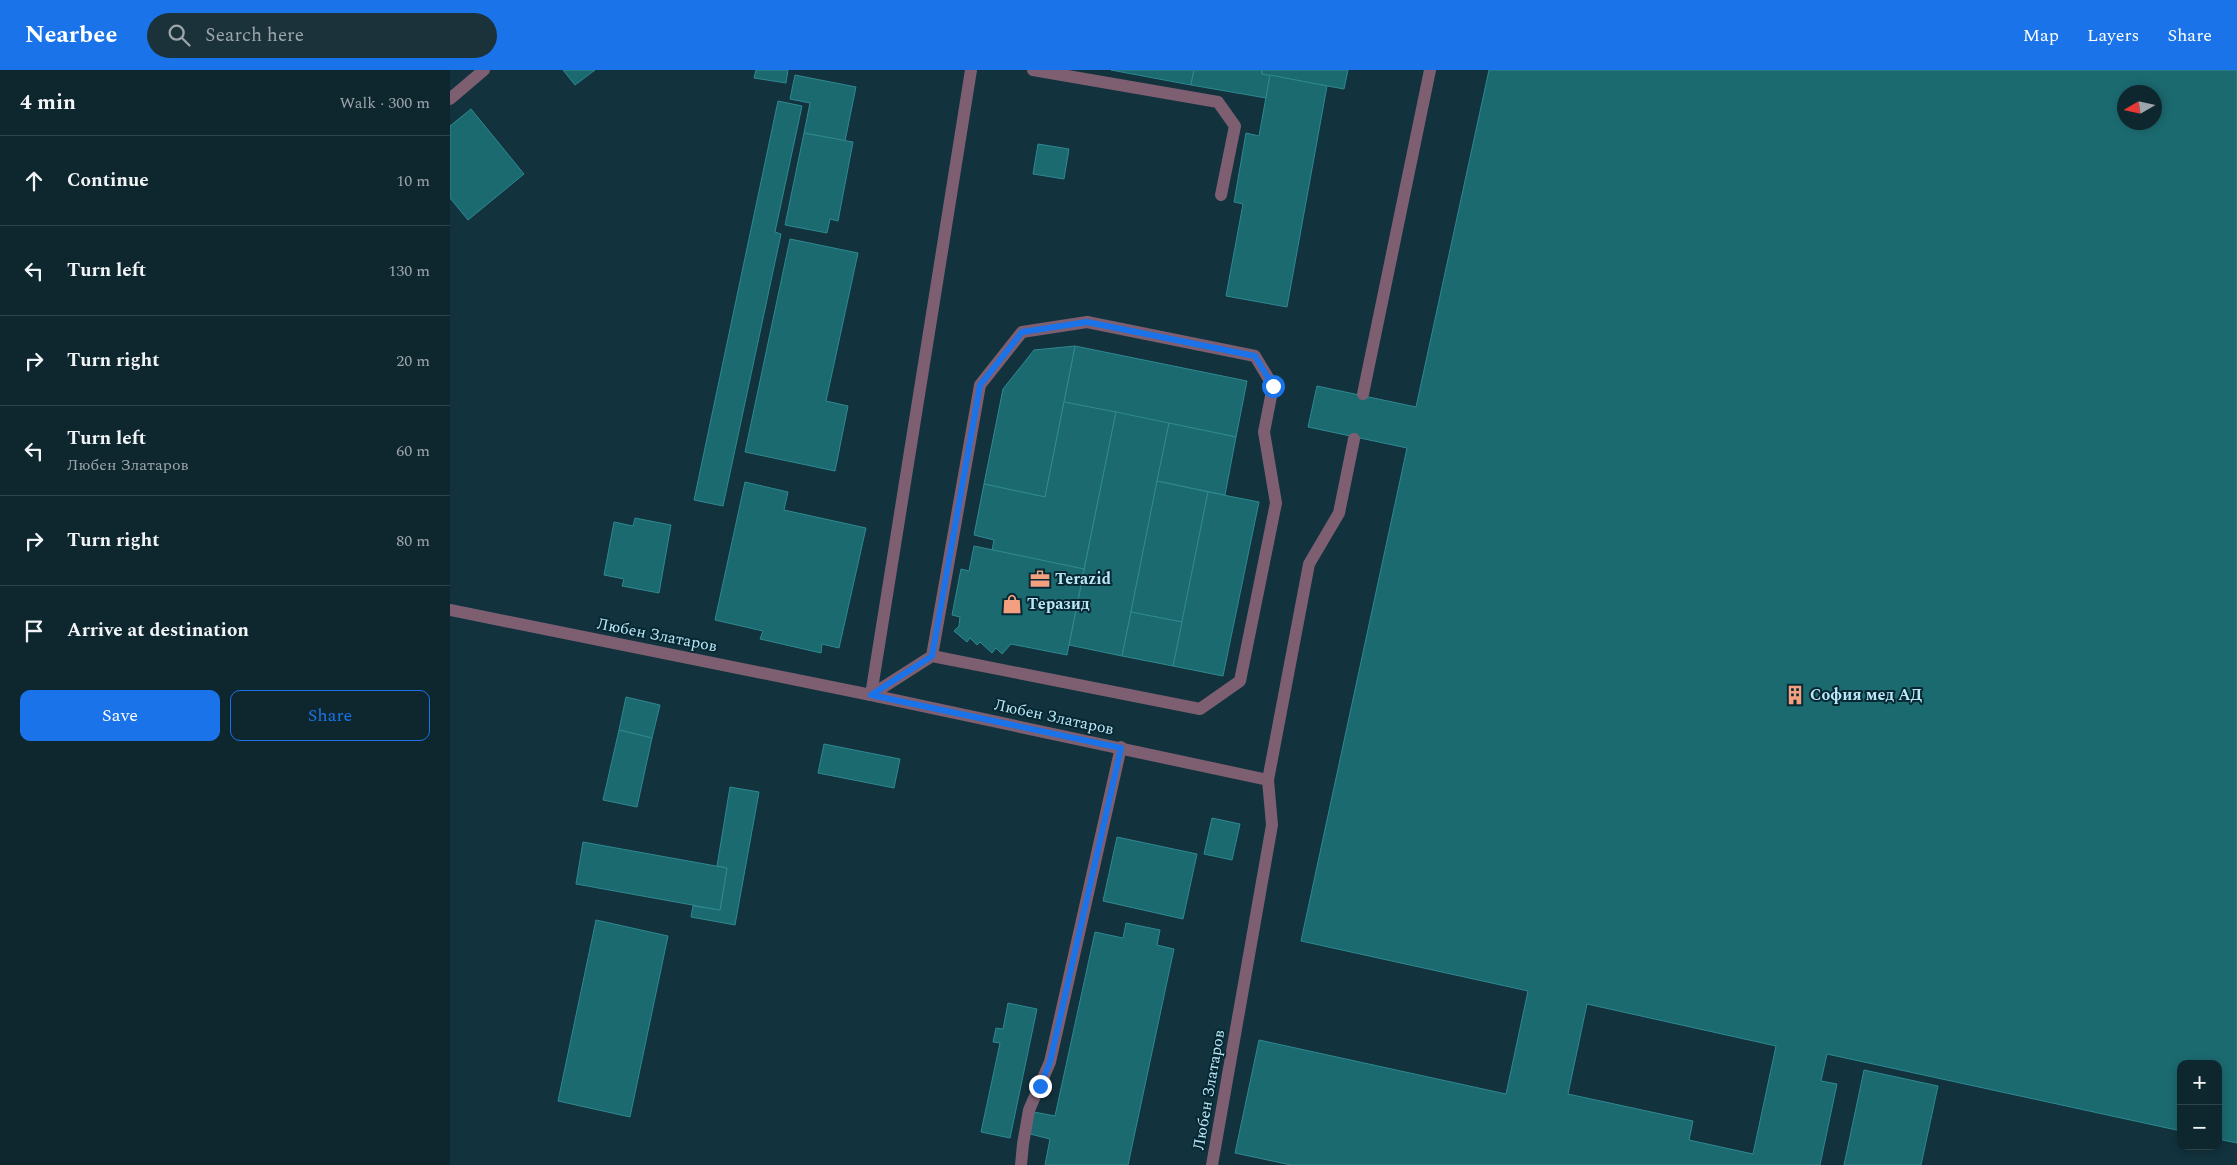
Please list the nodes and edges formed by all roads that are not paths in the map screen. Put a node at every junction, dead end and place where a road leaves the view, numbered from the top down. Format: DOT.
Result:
graph roads {
  1 [pos="484,70"];
  2 [pos="971,70"];
  3 [pos="1033,70"];
  4 [pos="1430,70"];
  5 [pos="450,99"];
  6 [pos="1221,195"];
  7 [pos="1363,394"];
  8 [pos="1354,439"];
  9 [pos="450,610"];
  10 [pos="932,656"];
  11 [pos="871,695"];
  12 [pos="1121,748"];
  13 [pos="1268,780"];
  14 [pos="1021,1165"];
  15 [pos="1212,1165"];
  1 -- 5 [label="street"];
  2 -- 11 [label="street"];
  3 -- 6 [label="street"];
  4 -- 7 [label="street"];
  8 -- 13 [label="street"];
  9 -- 11 [label="street, Любен Златаров"];
  10 -- 10 [label="street"];
  10 -- 11 [label="street"];
  11 -- 12 [label="street, Любен Златаров"];
  12 -- 13 [label="street, Любен Златаров"];
  12 -- 14 [label="street"];
  13 -- 15 [label="street, Любен Златаров"];
}
